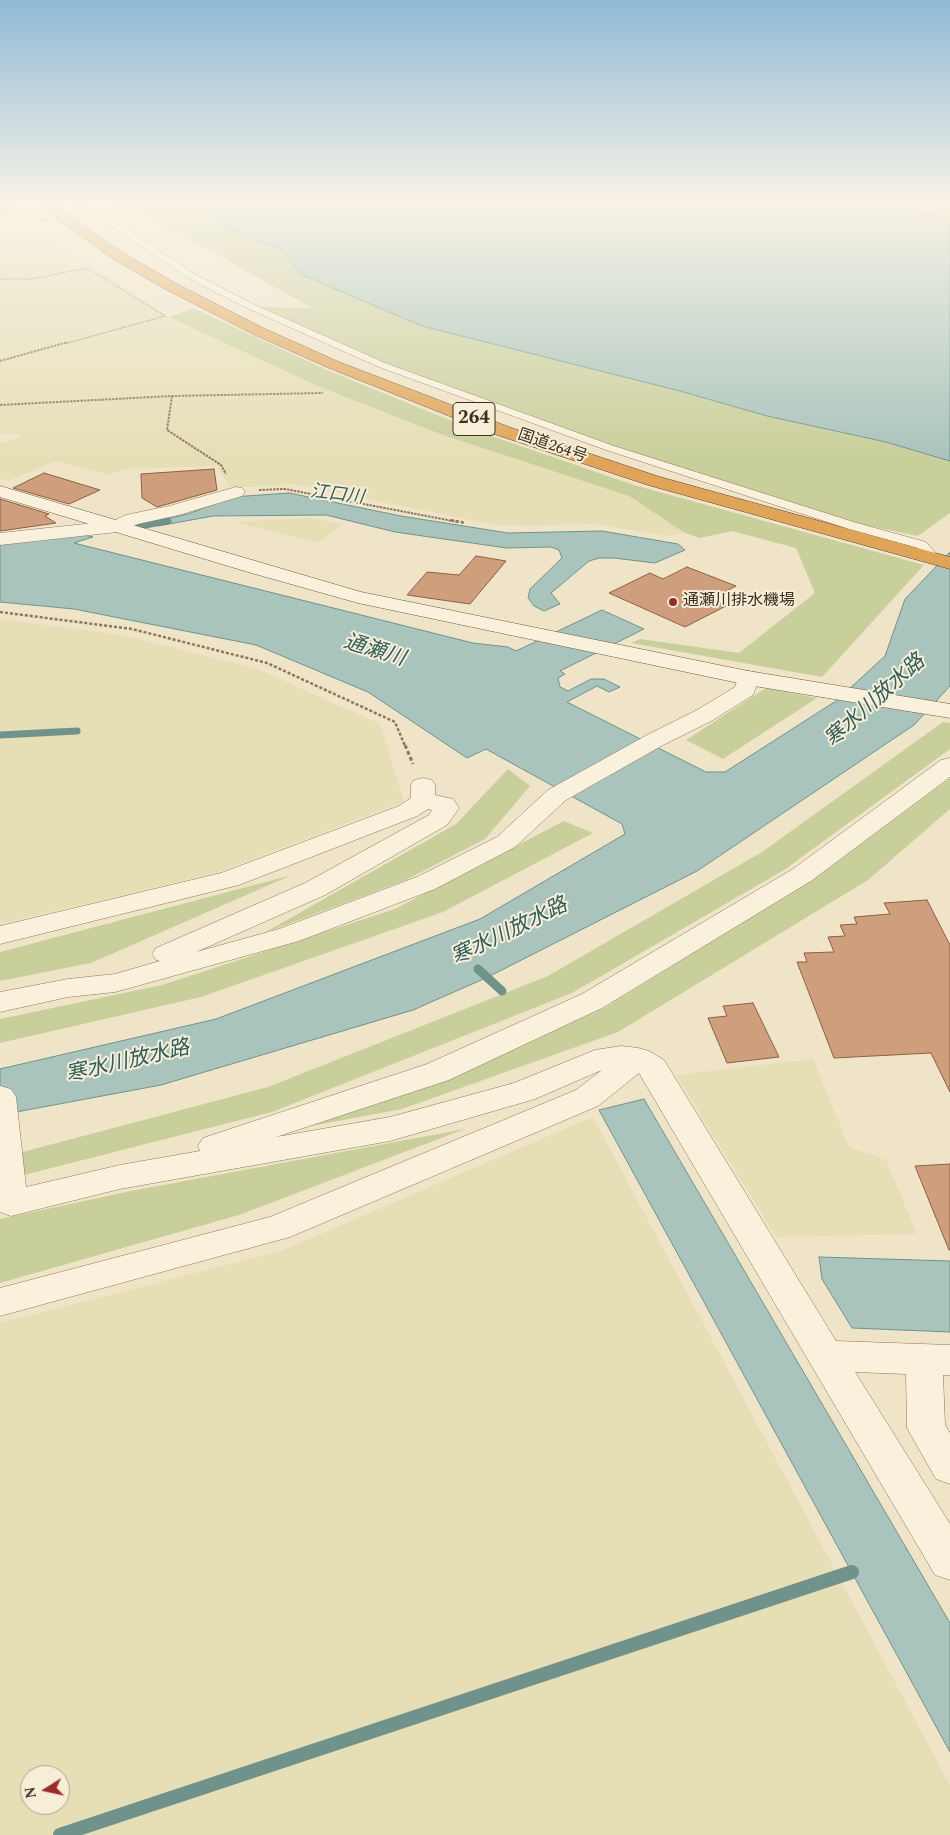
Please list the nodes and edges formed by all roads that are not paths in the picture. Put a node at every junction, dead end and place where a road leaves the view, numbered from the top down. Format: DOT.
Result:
graph roads {
  1 [pos="173,288"];
  2 [pos="214,288"];
  3 [pos="0,491"];
  4 [pos="236,492"];
  5 [pos="125,528"];
  6 [pos="0,539"];
  7 [pos="942,561"];
  8 [pos="748,678"];
  9 [pos="950,711"];
  10 [pos="950,766"];
  11 [pos="0,935"];
  12 [pos="68,988"];
  13 [pos="0,1002"];
  14 [pos="638,1058"];
  15 [pos="0,1097"];
  16 [pos="120,1177"];
  17 [pos="7,1199"];
  18 [pos="0,1302"];
  19 [pos="825,1356"];
  20 [pos="937,1360"];
  21 [pos="950,1466"];
  22 [pos="950,1561"];
  1 -- 7 [label="highway, 国道264号 / 264"];
  2 -- 7 [label="lane"];
  3 -- 5 [label="street"];
  4 -- 5 [label="street"];
  5 -- 6 [label="street"];
  5 -- 8 [label="street"];
  8 -- 9 [label="street"];
  8 -- 12 [label="street"];
  10 -- 16 [label="street"];
  11 -- 12 [label="street"];
  12 -- 13 [label="street"];
  14 -- 16 [label="street"];
  14 -- 18 [label="street"];
  14 -- 19 [label="street"];
  15 -- 17 [label="street"];
  16 -- 17 [label="street"];
  19 -- 20 [label="street"];
  19 -- 22 [label="street"];
  20 -- 21 [label="street"];
}
